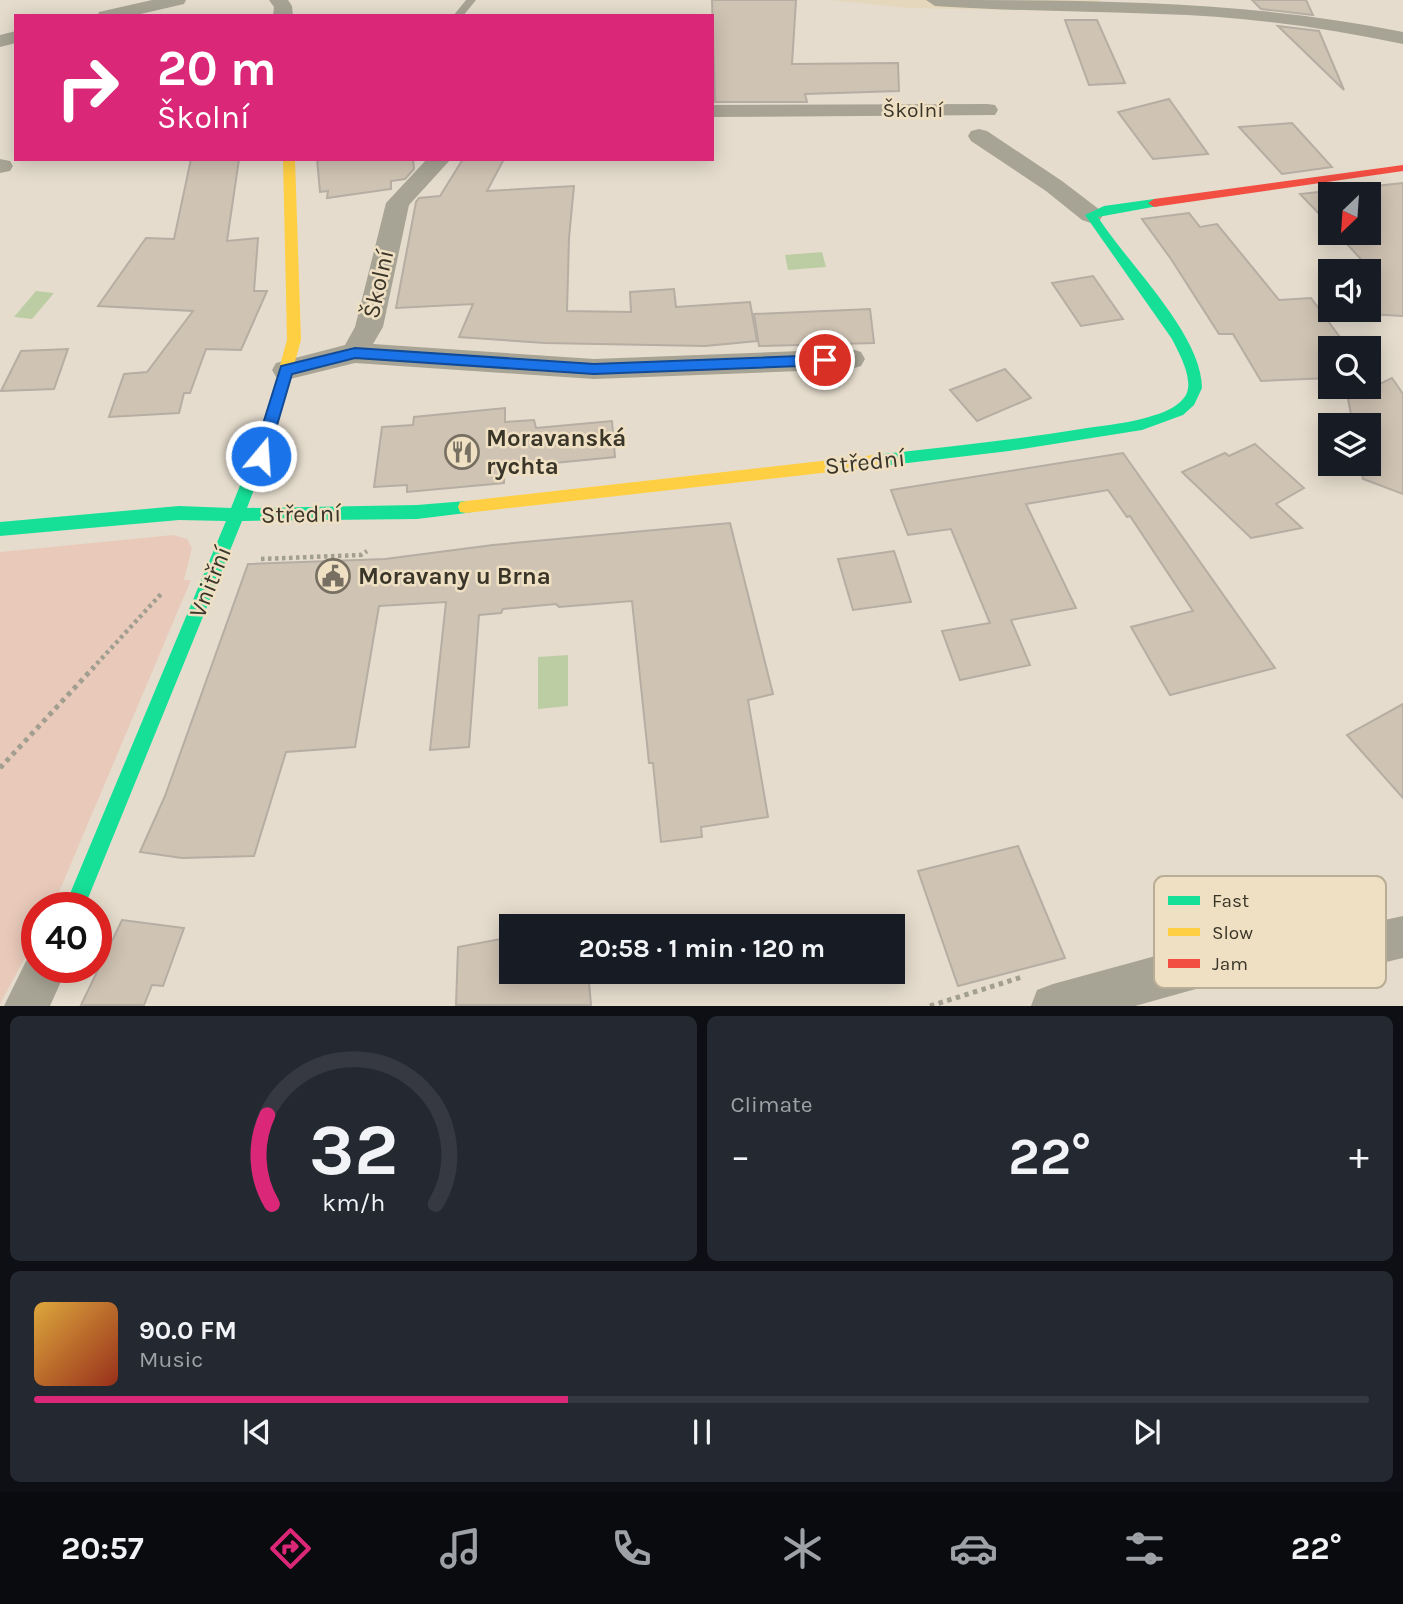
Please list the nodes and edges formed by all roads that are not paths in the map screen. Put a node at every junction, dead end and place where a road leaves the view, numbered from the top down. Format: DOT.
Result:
graph roads {
  1 [pos="177,0"];
  2 [pos="471,0"];
  3 [pos="935,0"];
  4 [pos="115,14"];
  5 [pos="460,14"];
  6 [pos="1403,38"];
  7 [pos="988,110"];
  8 [pos="714,111"];
  9 [pos="979,136"];
  10 [pos="289,161"];
  11 [pos="438,161"];
  12 [pos="1403,168"];
  13 [pos="1091,215"];
  14 [pos="355,353"];
  15 [pos="851,359"];
  16 [pos="286,370"];
  17 [pos="236,515"];
  18 [pos="0,529"];
  19 [pos="81,892"];
  20 [pos="1154,978"];
  21 [pos="37,983"];
  22 [pos="26,1006"];
  23 [pos="1053,1006"];
  1 -- 4 [label="street"];
  2 -- 5 [label="lane"];
  3 -- 6 [label="street"];
  7 -- 8 [label="street, Školní"];
  9 -- 13 [label="street"];
  10 -- 16 [label="street, Vnitřní"];
  11 -- 14 [label="street, Školní"];
  12 -- 13 [label="street"];
  13 -- 17 [label="street, Střední"];
  14 -- 15 [label="street"];
  14 -- 16 [label="street"];
  16 -- 17 [label="street, Vnitřní"];
  17 -- 18 [label="street, Střední"];
  17 -- 19 [label="street, Vnitřní"];
  20 -- 23 [label="street"];
  21 -- 22 [label="street"];
}
